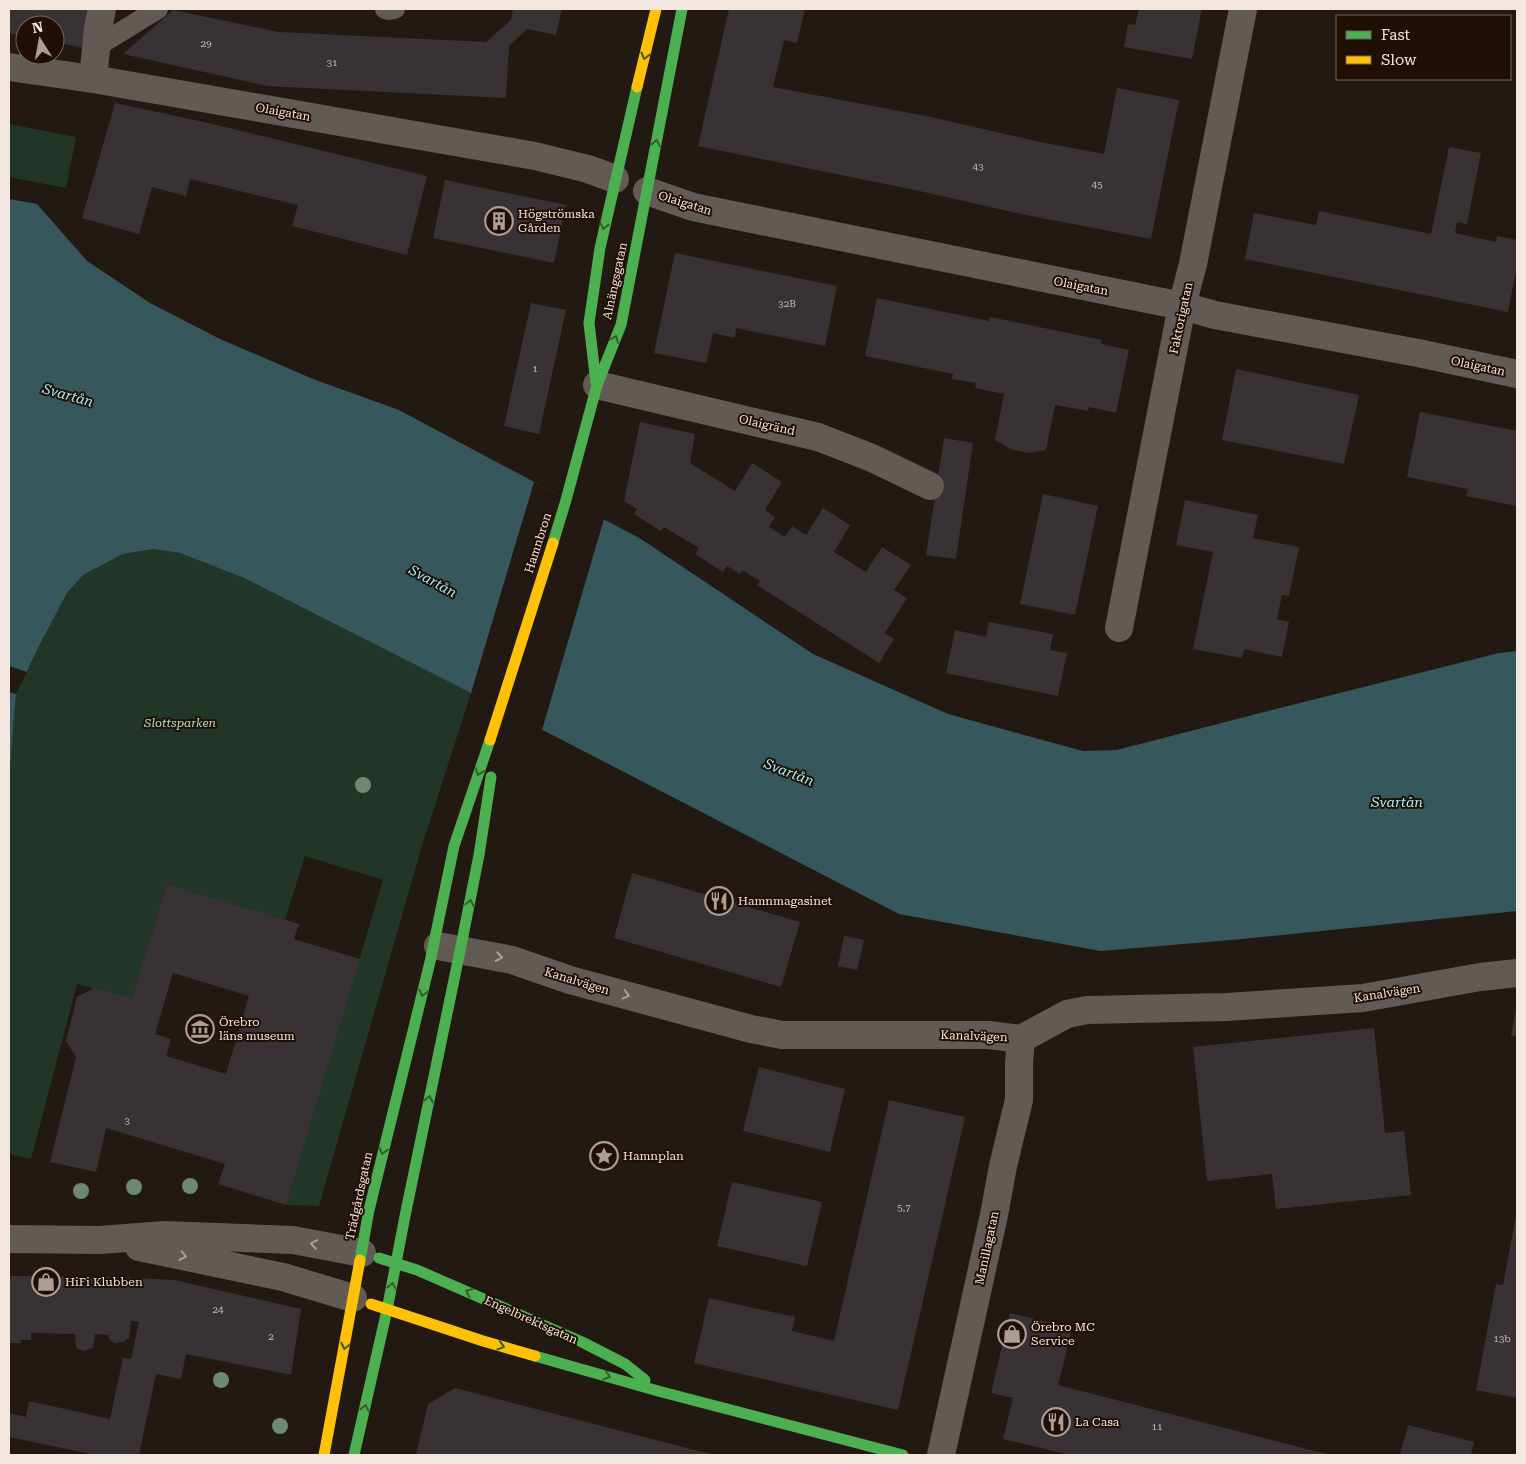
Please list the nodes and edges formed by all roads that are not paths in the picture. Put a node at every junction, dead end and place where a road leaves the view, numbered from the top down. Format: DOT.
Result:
graph roads {
  1 [pos="102,9"];
  2 [pos="158,9"];
  3 [pos="385,9"];
  4 [pos="395,9"];
  5 [pos="656,9"];
  6 [pos="682,9"];
  7 [pos="1243,9"];
  8 [pos="96,47"];
  9 [pos="9,67"];
  10 [pos="93,79"];
  11 [pos="631,185"];
  12 [pos="1182,306"];
  13 [pos="1517,374"];
  14 [pos="597,384"];
  15 [pos="930,486"];
  16 [pos="1119,628"];
  17 [pos="500,709"];
  18 [pos="447,948"];
  19 [pos="1517,973"];
  20 [pos="1022,1039"];
  21 [pos="9,1239"];
  22 [pos="100,1240"];
  23 [pos="362,1253"];
  24 [pos="397,1263"];
  25 [pos="353,1298"];
  26 [pos="388,1310"];
  27 [pos="658,1391"];
  28 [pos="324,1455"];
  29 [pos="354,1455"];
  30 [pos="903,1455"];
  31 [pos="941,1455"];
  1 -- 8 [label="street"];
  2 -- 8 [label="lane"];
  3 -- 4 [label="lane"];
  5 -- 11 [label="main road, Alnängsgatan, one-way"];
  11 -- 6 [label="main road, Alnängsgatan, one-way"];
  7 -- 12 [label="street, Faktorigatan"];
  8 -- 10 [label="street"];
  9 -- 10 [label="street, Olaigatan"];
  10 -- 11 [label="street, Olaigatan"];
  11 -- 12 [label="street, Olaigatan"];
  14 -- 11 [label="main road, Alnängsgatan, one-way"];
  11 -- 14 [label="main road, Alnängsgatan, one-way"];
  12 -- 13 [label="street, Olaigatan"];
  12 -- 16 [label="street, Faktorigatan"];
  14 -- 15 [label="street, Olaigränd"];
  14 -- 17 [label="main road, Hamnbron"];
  18 -- 17 [label="main road, Hamnbron, one-way"];
  17 -- 18 [label="main road, Hamnbron, one-way"];
  18 -- 20 [label="street, Kanalvägen, one-way"];
  18 -- 23 [label="main road, Trädgårdsgatan, one-way"];
  24 -- 18 [label="main road, one-way"];
  19 -- 20 [label="street, Kanalvägen"];
  20 -- 31 [label="street, Manillagatan"];
  21 -- 22 [label="street"];
  23 -- 22 [label="street, one-way"];
  22 -- 25 [label="street, one-way"];
  23 -- 24 [label="main road, Engelbrektsgatan"];
  23 -- 25 [label="main road, Trädgårdsgatan"];
  26 -- 24 [label="main road, one-way"];
  27 -- 24 [label="main road, Engelbrektsgatan, one-way"];
  25 -- 26 [label="main road, Engelbrektsgatan"];
  25 -- 28 [label="main road, Trädgårdsgatan, one-way"];
  26 -- 27 [label="main road, Engelbrektsgatan, one-way"];
  29 -- 26 [label="main road, one-way"];
  27 -- 30 [label="main road, Engelbrektsgatan"];
}
